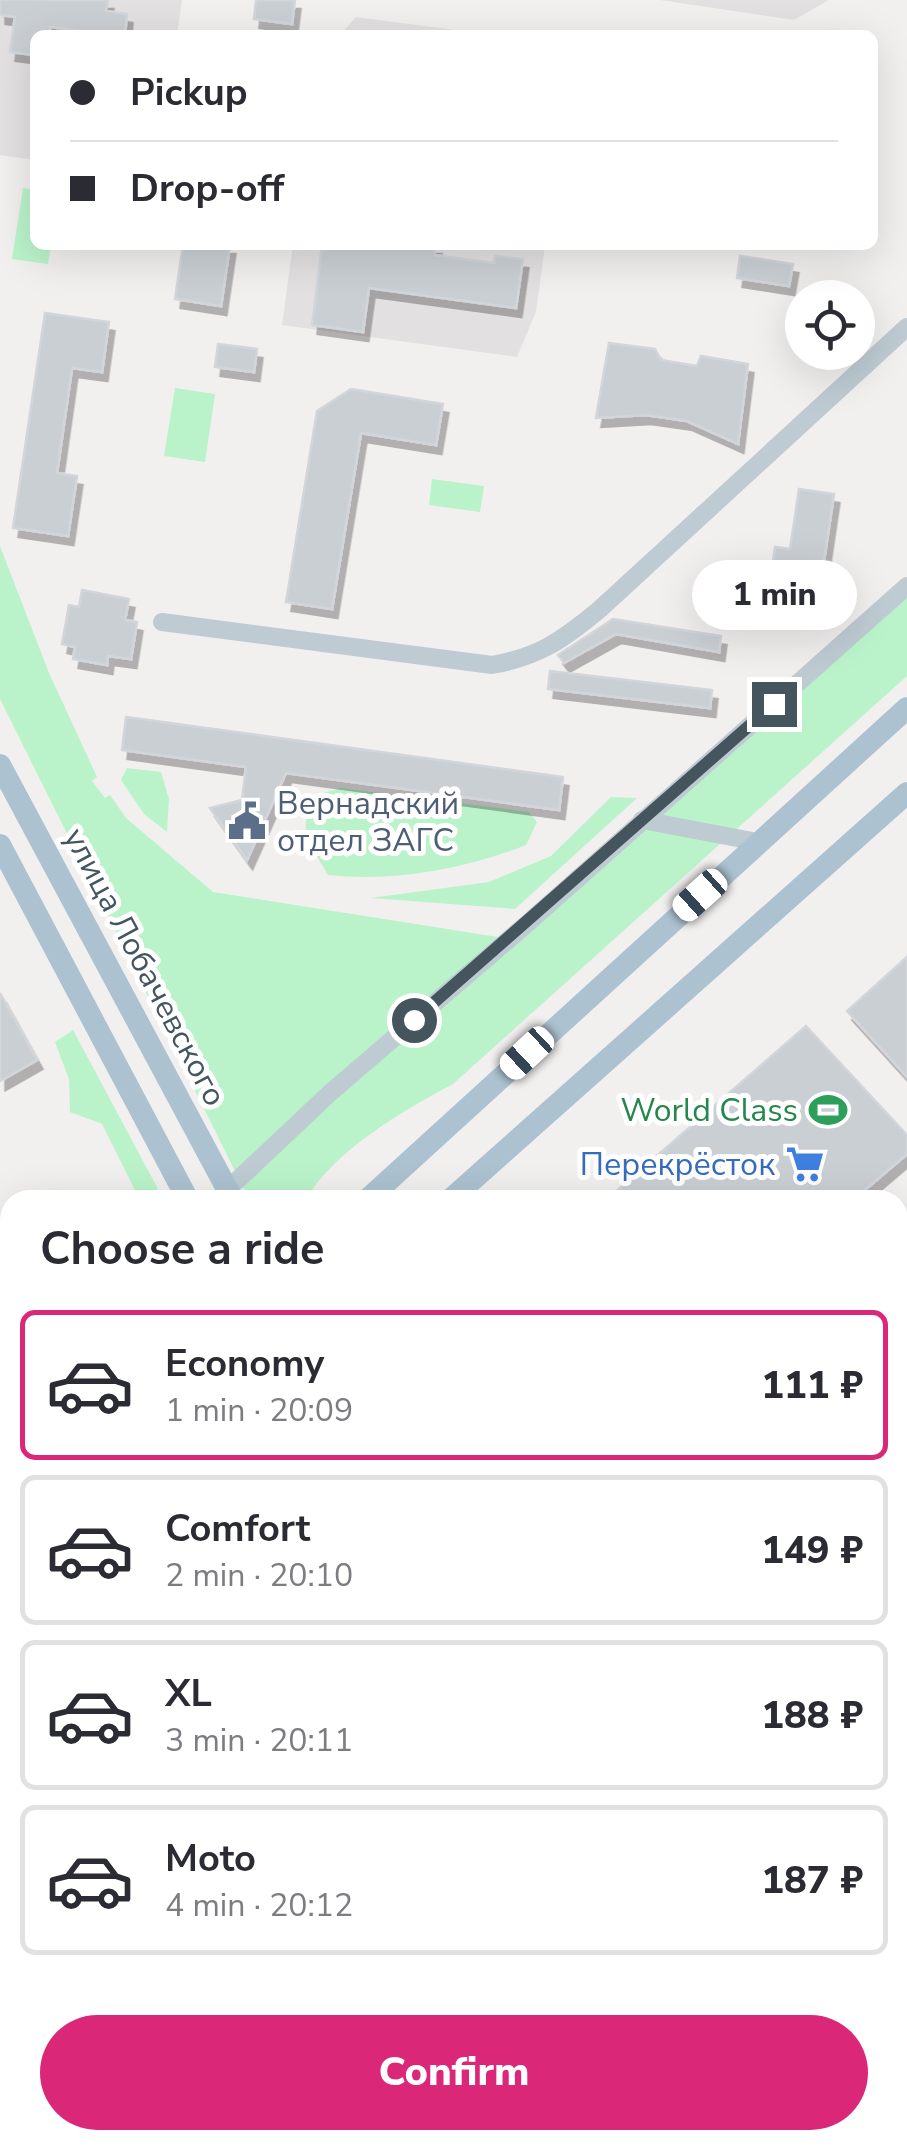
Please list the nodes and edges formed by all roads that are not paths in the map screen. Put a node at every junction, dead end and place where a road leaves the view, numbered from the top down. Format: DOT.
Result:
graph roads {
  1 [pos="907,328"];
  2 [pos="907,586"];
  3 [pos="162,622"];
  4 [pos="907,708"];
  5 [pos="0,764"];
  6 [pos="907,793"];
  7 [pos="642,820"];
  8 [pos="758,842"];
  9 [pos="0,846"];
  10 [pos="183,1190"];
  11 [pos="228,1190"];
  12 [pos="234,1190"];
  13 [pos="378,1190"];
  14 [pos="461,1190"];
  1 -- 3 [label="street"];
  2 -- 7 [label="street"];
  4 -- 8 [label="main road"];
  5 -- 11 [label="main road, улица Лобачевского"];
  6 -- 14 [label="main road"];
  7 -- 8 [label="street"];
  7 -- 12 [label="street"];
  8 -- 13 [label="main road"];
  9 -- 10 [label="main road"];
}
